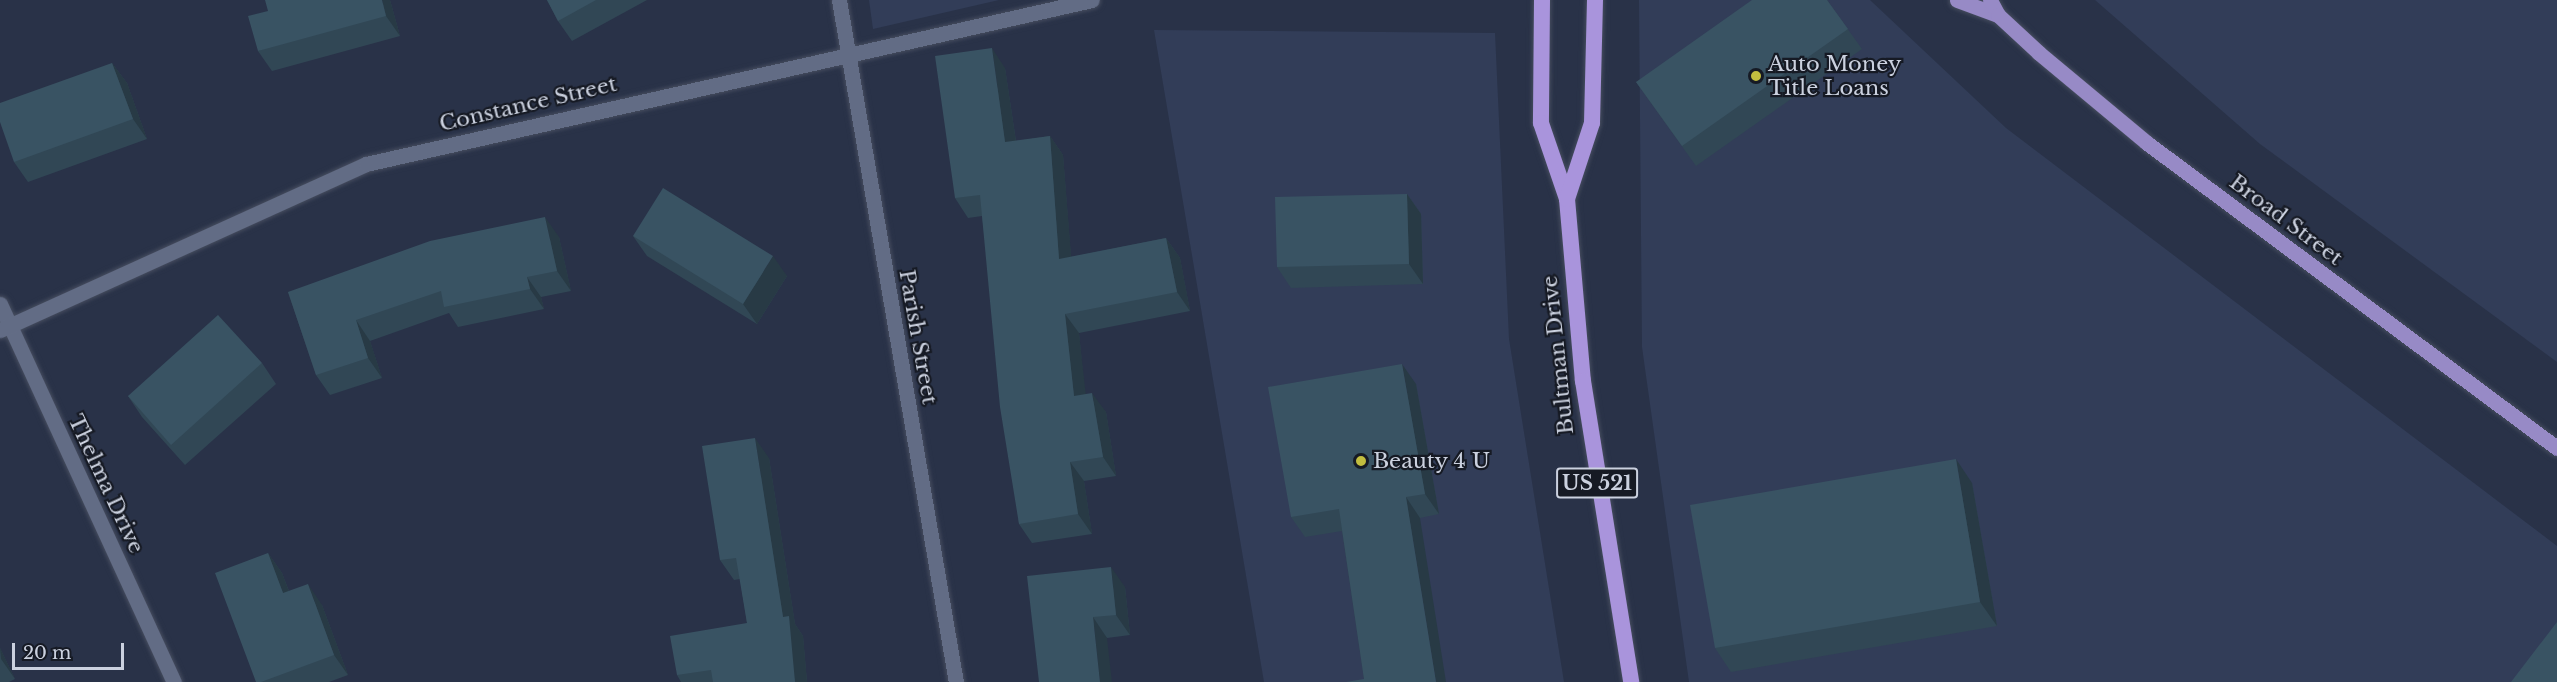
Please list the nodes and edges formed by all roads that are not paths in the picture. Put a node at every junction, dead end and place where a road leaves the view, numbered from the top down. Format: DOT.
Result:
graph roads {
  1 [pos="839,0"];
  2 [pos="1092,0"];
  3 [pos="1542,0"];
  4 [pos="1595,0"];
  5 [pos="1957,0"];
  6 [pos="1990,0"];
  7 [pos="1998,15"];
  8 [pos="848,55"];
  9 [pos="1568,199"];
  10 [pos="0,304"];
  11 [pos="5,327"];
  12 [pos="2557,448"];
  13 [pos="174,682"];
  14 [pos="956,682"];
  15 [pos="1631,682"];
  1 -- 8 [label="street, Parish Street"];
  2 -- 8 [label="street, Constance Street"];
  3 -- 9 [label="highway, Bultman Drive / US 521"];
  4 -- 9 [label="highway, Bultman Drive / US 521"];
  5 -- 7 [label="main road, Broad Street"];
  6 -- 7 [label="main road, Broad Street"];
  7 -- 12 [label="main road, Broad Street"];
  8 -- 11 [label="street, Constance Street"];
  8 -- 14 [label="street, Parish Street"];
  9 -- 15 [label="highway, Bultman Drive / US 521"];
  10 -- 11 [label="street, Thelma Drive"];
  11 -- 13 [label="street, Thelma Drive"];
}
